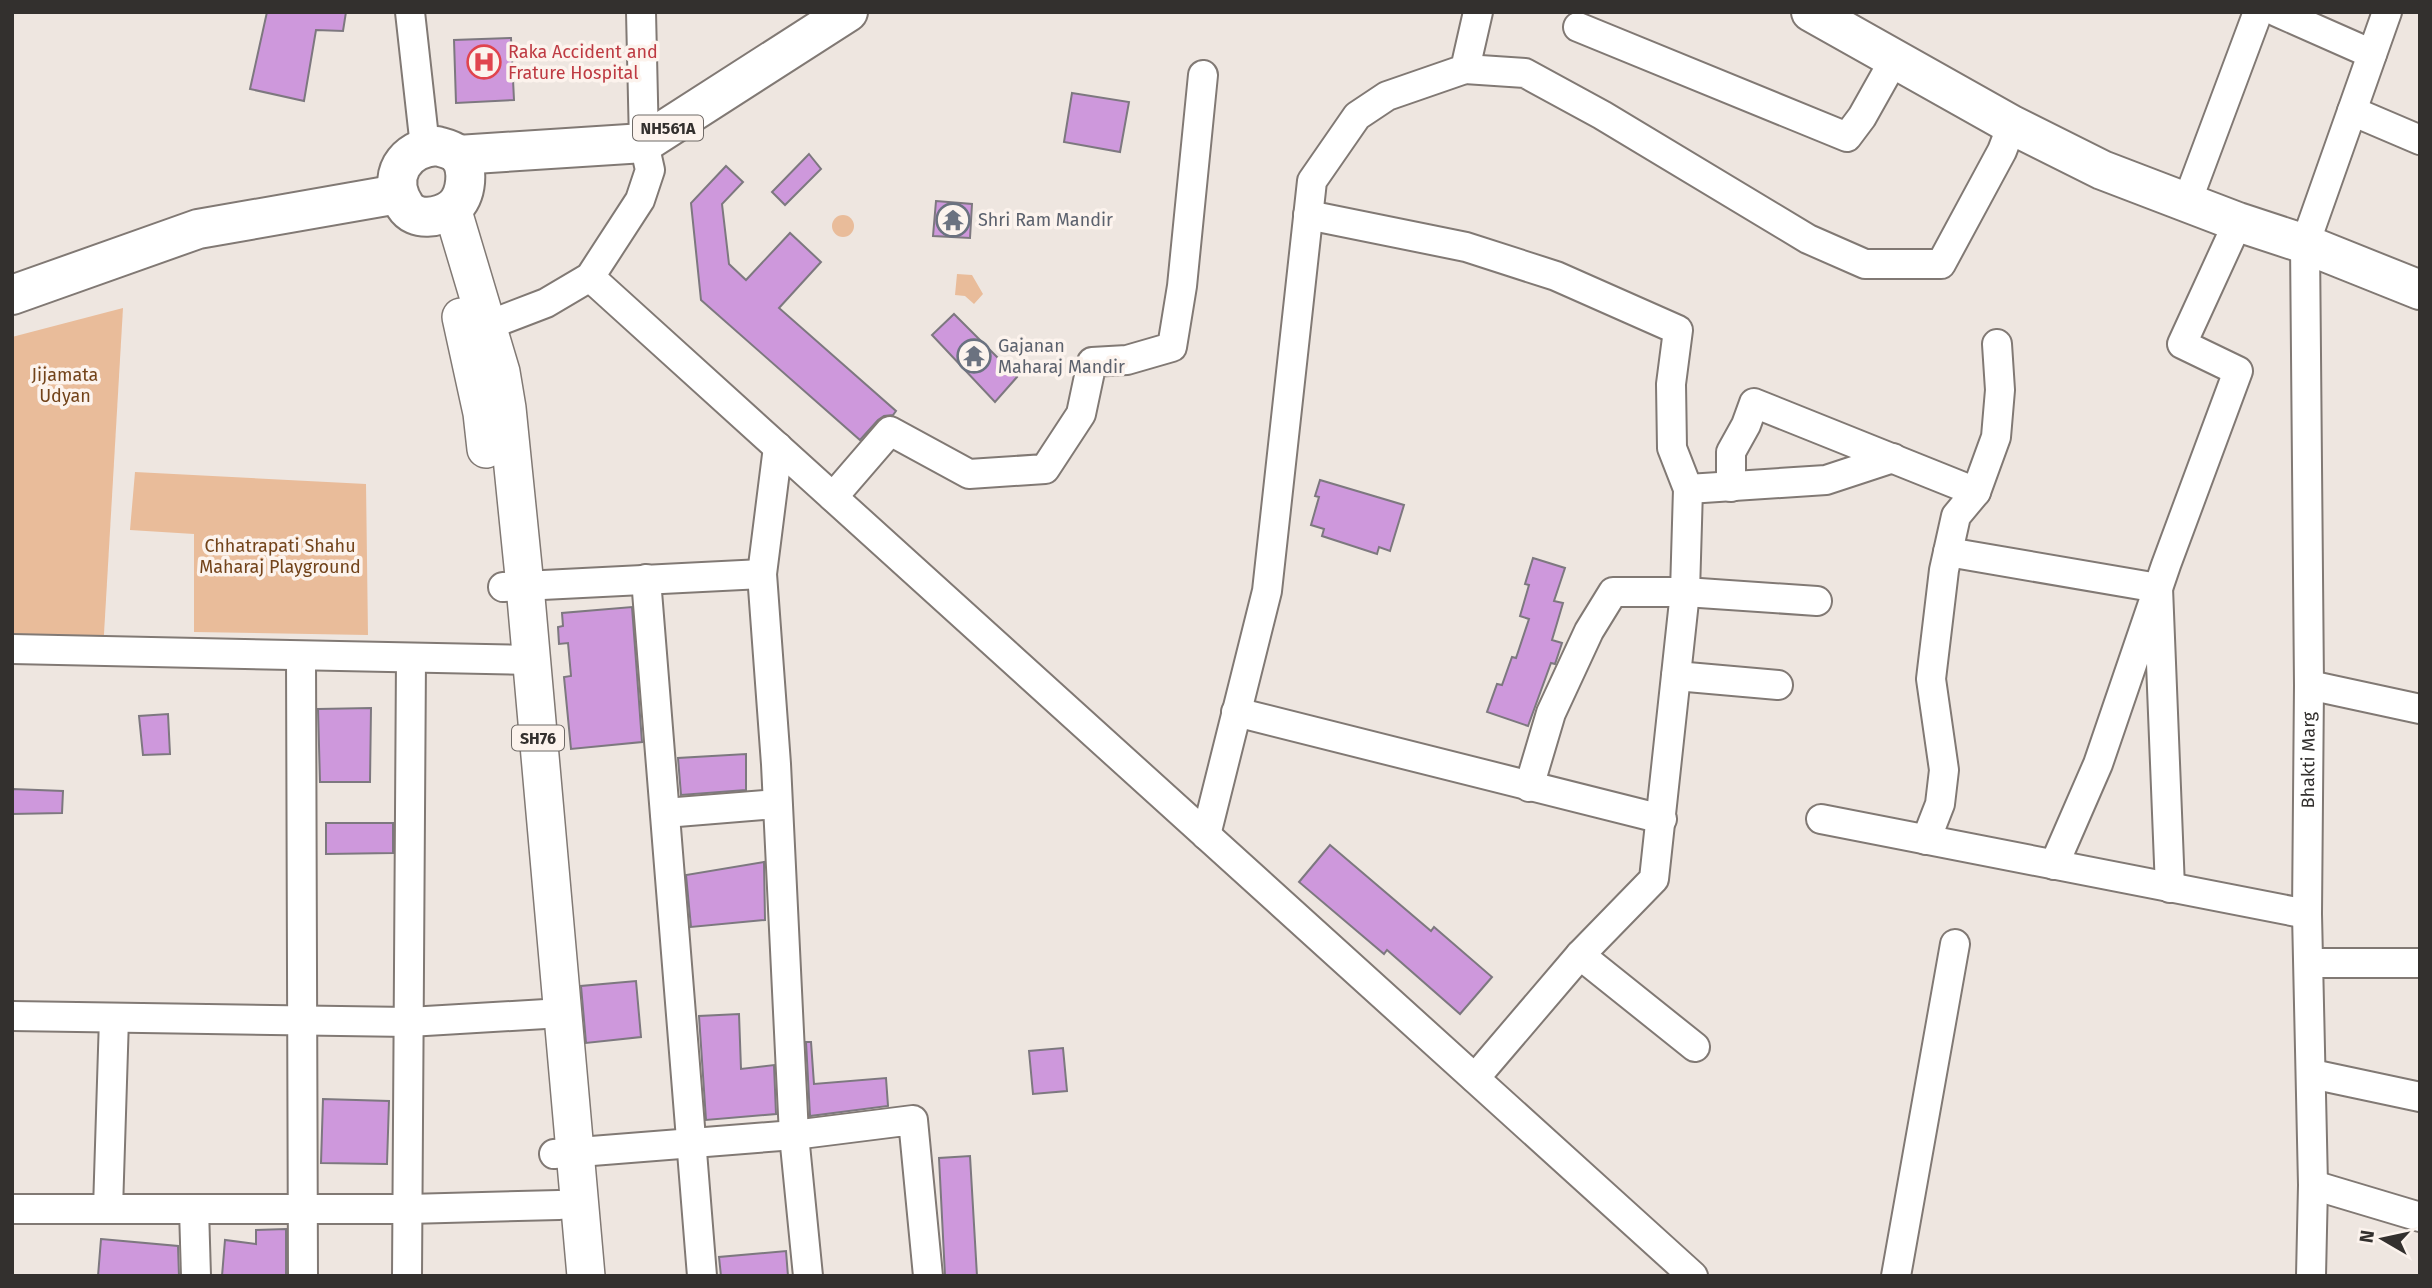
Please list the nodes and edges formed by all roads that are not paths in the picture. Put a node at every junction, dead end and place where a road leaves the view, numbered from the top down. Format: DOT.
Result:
graph roads {
  1 [pos="410,12"];
  2 [pos="641,12"];
  3 [pos="848,12"];
  4 [pos="1478,12"];
  5 [pos="1811,12"];
  6 [pos="2258,12"];
  7 [pos="2277,12"];
  8 [pos="2387,12"];
  9 [pos="1578,27"];
  10 [pos="2372,54"];
  11 [pos="1895,60"];
  12 [pos="1465,69"];
  13 [pos="1203,75"];
  14 [pos="2352,111"];
  15 [pos="2012,125"];
  16 [pos="2420,140"];
  17 [pos="644,144"];
  18 [pos="442,151"];
  19 [pos="398,194"];
  20 [pos="2187,202"];
  21 [pos="443,212"];
  22 [pos="1308,215"];
  23 [pos="2238,222"];
  24 [pos="2305,244"];
  25 [pos="590,277"];
  26 [pos="2420,290"];
  27 [pos="12,295"];
  28 [pos="476,330"];
  29 [pos="1997,344"];
  30 [pos="778,447"];
  31 [pos="1893,458"];
  32 [pos="1731,487"];
  33 [pos="1688,489"];
  34 [pos="1976,492"];
  35 [pos="832,497"];
  36 [pos="1948,552"];
  37 [pos="762,574"];
  38 [pos="646,579"];
  39 [pos="514,586"];
  40 [pos="2158,588"];
  41 [pos="1685,592"];
  42 [pos="1817,601"];
  43 [pos="12,649"];
  44 [pos="301,656"];
  45 [pos="411,658"];
  46 [pos="521,660"];
  47 [pos="1676,676"];
  48 [pos="1778,685"];
  49 [pos="2309,685"];
  50 [pos="2420,709"];
  51 [pos="1236,712"];
  52 [pos="1529,787"];
  53 [pos="777,804"];
  54 [pos="664,813"];
  55 [pos="1662,819"];
  56 [pos="1821,819"];
  57 [pos="1206,835"];
  58 [pos="1926,840"];
  59 [pos="2054,865"];
  60 [pos="2171,888"];
  61 [pos="2307,914"];
  62 [pos="1955,944"];
  63 [pos="1580,955"];
  64 [pos="2310,963"];
  65 [pos="2420,963"];
  66 [pos="552,1014"];
  67 [pos="12,1016"];
  68 [pos="114,1018"];
  69 [pos="302,1020"];
  70 [pos="409,1021"];
  71 [pos="1695,1047"];
  72 [pos="2312,1074"];
  73 [pos="1475,1078"];
  74 [pos="2420,1097"];
  75 [pos="794,1135"];
  76 [pos="691,1144"];
  77 [pos="564,1153"];
  78 [pos="2313,1185"];
  79 [pos="559,1205"];
  80 [pos="12,1209"];
  81 [pos="108,1209"];
  82 [pos="194,1209"];
  83 [pos="303,1209"];
  84 [pos="408,1209"];
  85 [pos="2420,1217"];
  86 [pos="197,1276"];
  87 [pos="303,1276"];
  88 [pos="407,1276"];
  89 [pos="566,1276"];
  90 [pos="586,1276"];
  91 [pos="702,1276"];
  92 [pos="808,1276"];
  93 [pos="928,1276"];
  94 [pos="1693,1276"];
  95 [pos="1896,1276"];
  96 [pos="2311,1276"];
  1 -- 18 [label="street"];
  2 -- 17 [label="street"];
  3 -- 17 [label="highway, NH561A"];
  4 -- 12 [label="street"];
  5 -- 11 [label="highway"];
  6 -- 20 [label="street"];
  7 -- 10 [label="street"];
  8 -- 10 [label="street, Bhakti Marg"];
  9 -- 11 [label="street"];
  10 -- 14 [label="street, Bhakti Marg"];
  11 -- 15 [label="highway"];
  12 -- 15 [label="street"];
  12 -- 22 [label="street"];
  13 -- 35 [label="street"];
  14 -- 16 [label="street"];
  14 -- 24 [label="street, Bhakti Marg"];
  15 -- 20 [label="highway"];
  17 -- 18 [label="highway, NH561A"];
  17 -- 25 [label="street"];
  18 -- 19 [label="highway"];
  18 -- 21 [label="highway"];
  19 -- 21 [label="highway"];
  19 -- 27 [label="highway"];
  20 -- 23 [label="highway"];
  21 -- 28 [label="main road, SH76"];
  22 -- 33 [label="street"];
  22 -- 51 [label="street"];
  23 -- 24 [label="highway"];
  23 -- 40 [label="street"];
  24 -- 26 [label="highway"];
  24 -- 49 [label="street, Bhakti Marg"];
  25 -- 28 [label="street"];
  25 -- 30 [label="street"];
  28 -- 39 [label="main road, SH76"];
  29 -- 34 [label="street"];
  30 -- 35 [label="street"];
  30 -- 37 [label="street"];
  31 -- 32 [label="street"];
  31 -- 32 [label="street"];
  31 -- 34 [label="street"];
  32 -- 33 [label="street"];
  33 -- 41 [label="street"];
  34 -- 36 [label="street"];
  35 -- 57 [label="street"];
  36 -- 40 [label="street"];
  36 -- 58 [label="street"];
  37 -- 38 [label="street"];
  37 -- 53 [label="street"];
  38 -- 39 [label="street"];
  38 -- 54 [label="street"];
  39 -- 46 [label="main road, SH76"];
  40 -- 59 [label="street"];
  40 -- 60 [label="street"];
  41 -- 42 [label="street"];
  41 -- 47 [label="street"];
  41 -- 52 [label="street"];
  43 -- 44 [label="street"];
  44 -- 45 [label="street"];
  44 -- 69 [label="street"];
  45 -- 46 [label="street"];
  45 -- 70 [label="street"];
  46 -- 66 [label="main road, SH76"];
  47 -- 48 [label="street"];
  47 -- 55 [label="street"];
  49 -- 50 [label="street"];
  49 -- 61 [label="street, Bhakti Marg"];
  51 -- 52 [label="street"];
  51 -- 57 [label="street"];
  52 -- 55 [label="street"];
  53 -- 54 [label="street"];
  53 -- 75 [label="street"];
  54 -- 76 [label="street"];
  55 -- 63 [label="street"];
  56 -- 58 [label="street"];
  57 -- 73 [label="street"];
  58 -- 59 [label="street"];
  59 -- 60 [label="street"];
  60 -- 61 [label="street"];
  61 -- 64 [label="street, Bhakti Marg"];
  62 -- 95 [label="street"];
  63 -- 71 [label="street"];
  63 -- 73 [label="street"];
  64 -- 65 [label="street"];
  64 -- 72 [label="street, Bhakti Marg"];
  66 -- 70 [label="street"];
  66 -- 77 [label="main road, SH76"];
  67 -- 68 [label="street"];
  68 -- 69 [label="street"];
  68 -- 81 [label="street"];
  69 -- 70 [label="street"];
  69 -- 83 [label="street"];
  70 -- 84 [label="street"];
  72 -- 74 [label="street"];
  72 -- 78 [label="street, Bhakti Marg"];
  73 -- 94 [label="street"];
  75 -- 76 [label="street"];
  75 -- 92 [label="street"];
  75 -- 93 [label="street"];
  76 -- 77 [label="street"];
  76 -- 91 [label="street"];
  77 -- 79 [label="main road, SH76"];
  77 -- 90 [label="main road, SH76"];
  78 -- 85 [label="street"];
  78 -- 96 [label="street, Bhakti Marg"];
  79 -- 84 [label="street"];
  79 -- 89 [label="main road, SH76"];
  80 -- 81 [label="street"];
  81 -- 82 [label="street"];
  82 -- 83 [label="street"];
  82 -- 86 [label="street"];
  83 -- 84 [label="street"];
  83 -- 87 [label="street"];
  84 -- 88 [label="street"];
}
